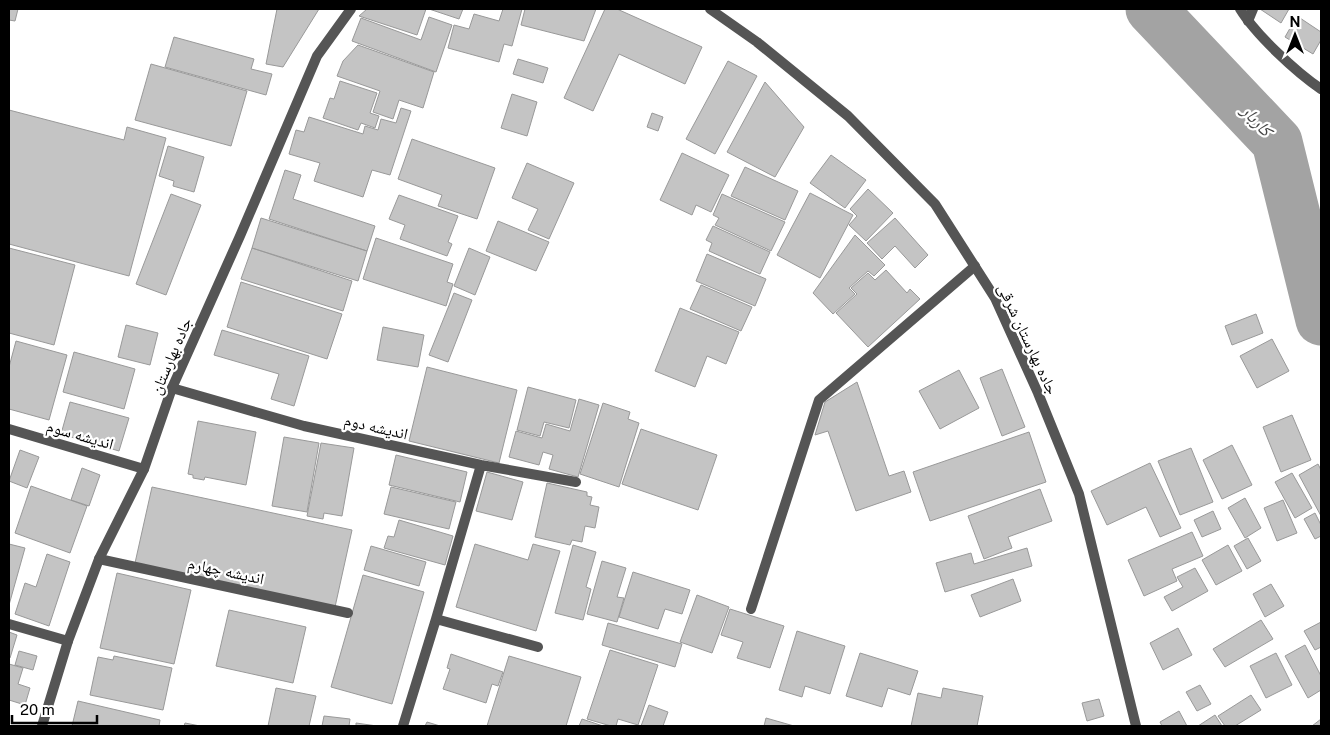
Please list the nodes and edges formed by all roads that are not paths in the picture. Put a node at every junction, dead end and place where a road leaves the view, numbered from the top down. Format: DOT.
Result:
graph roads {
  1 [pos="351,9"];
  2 [pos="710,9"];
  3 [pos="1240,9"];
  4 [pos="1254,9"];
  5 [pos="1248,21"];
  6 [pos="1321,88"];
  7 [pos="974,266"];
  8 [pos="172,388"];
  9 [pos="9,430"];
  10 [pos="481,465"];
  11 [pos="144,469"];
  12 [pos="576,482"];
  13 [pos="99,559"];
  14 [pos="751,609"];
  15 [pos="348,613"];
  16 [pos="436,619"];
  17 [pos="9,624"];
  18 [pos="68,641"];
  19 [pos="538,647"];
  20 [pos="42,726"];
  21 [pos="403,726"];
  22 [pos="1136,726"];
  1 -- 8 [label="street, جاده بهارستان"];
  2 -- 7 [label="street, جاده بهارستان شرقی"];
  3 -- 5 [label="street"];
  4 -- 5 [label="street"];
  5 -- 6 [label="street"];
  7 -- 14 [label="street"];
  7 -- 22 [label="street, جاده بهارستان شرقی"];
  8 -- 10 [label="street, اندیشه دوم"];
  8 -- 11 [label="street, جاده بهارستان"];
  9 -- 11 [label="street, اندیشه سوم"];
  10 -- 12 [label="street, اندیشه دوم"];
  10 -- 16 [label="street"];
  11 -- 13 [label="street, جاده بهارستان"];
  13 -- 15 [label="street, اندیشه چهارم"];
  13 -- 18 [label="street, جاده بهارستان"];
  16 -- 19 [label="street"];
  16 -- 21 [label="street"];
  17 -- 18 [label="street"];
  18 -- 20 [label="street, جاده بهارستان"];
}
